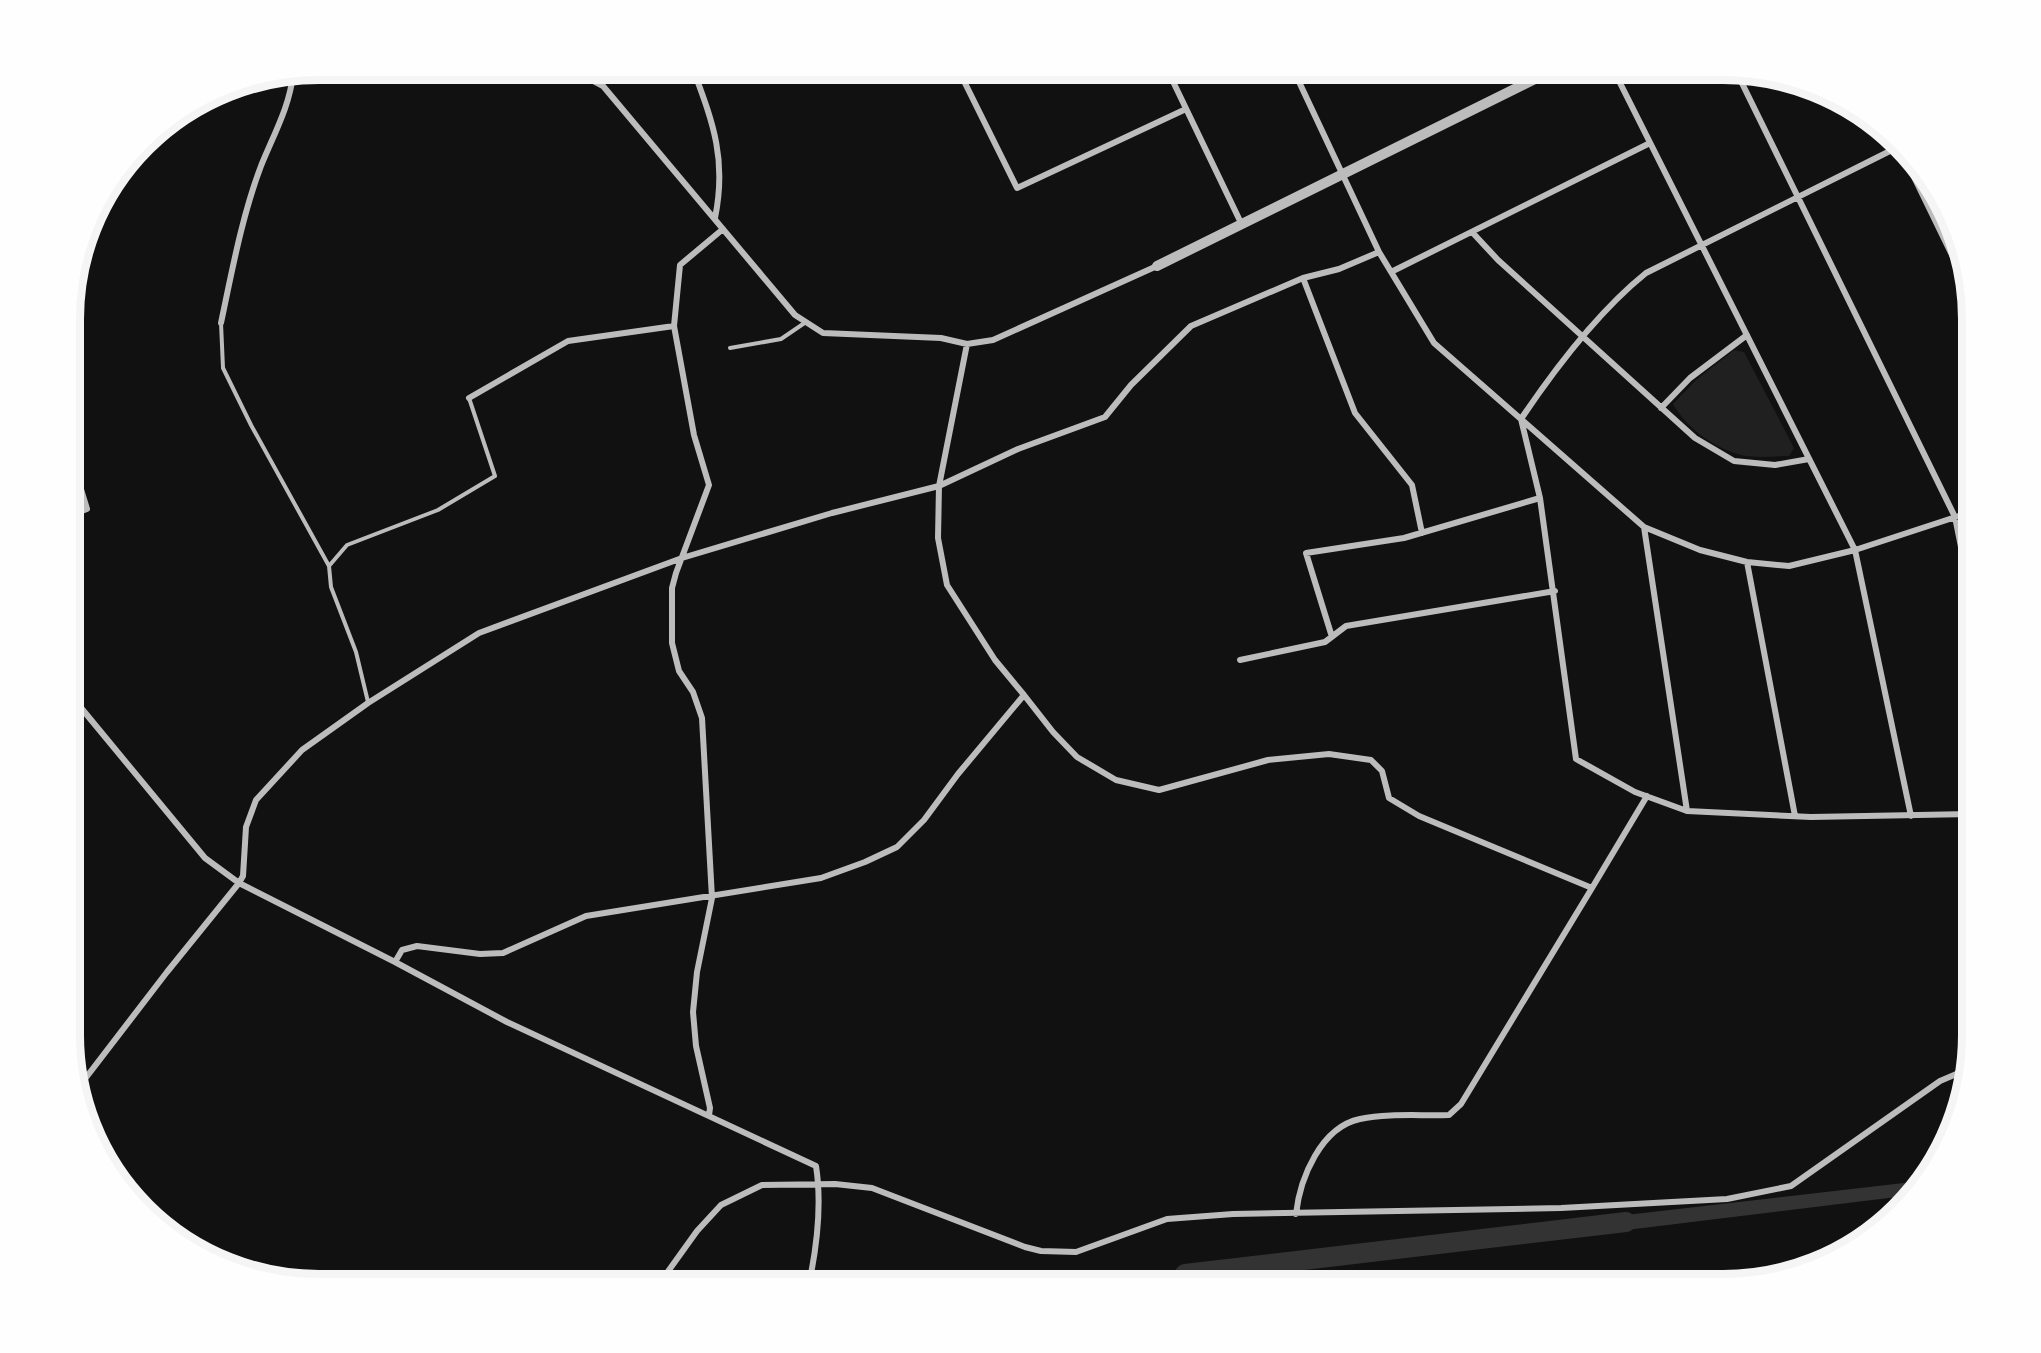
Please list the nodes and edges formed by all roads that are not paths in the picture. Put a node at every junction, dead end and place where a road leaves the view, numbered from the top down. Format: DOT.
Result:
graph roads {
  1 [pos="592,80"];
  2 [pos="697,80"];
  3 [pos="963,80"];
  4 [pos="1172,80"];
  5 [pos="1298,80"];
  6 [pos="1533,80"];
  7 [pos="1618,80"];
  8 [pos="1741,80"];
  9 [pos="291,82"];
  10 [pos="1186,109"];
  11 [pos="1650,143"];
  12 [pos="1893,150"];
  13 [pos="1344,174"];
  14 [pos="1920,184"];
  15 [pos="1797,196"];
  16 [pos="715,218"];
  17 [pos="1242,225"];
  18 [pos="723,229"];
  19 [pos="1472,232"];
  20 [pos="1701,244"];
  21 [pos="1951,248"];
  22 [pos="1379,252"];
  23 [pos="1157,266"];
  24 [pos="1391,272"];
  25 [pos="1303,278"];
  26 [pos="806,322"];
  27 [pos="221,324"];
  28 [pos="674,326"];
  29 [pos="1747,335"];
  30 [pos="1583,338"];
  31 [pos="967,344"];
  32 [pos="730,348"];
  33 [pos="469,398"];
  34 [pos="1661,408"];
  35 [pos="1521,419"];
  36 [pos="1809,459"];
  37 [pos="80,486"];
  38 [pos="939,486"];
  39 [pos="1540,498"];
  40 [pos="80,512"];
  41 [pos="1962,515"];
  42 [pos="1955,517"];
  43 [pos="1644,527"];
  44 [pos="1422,533"];
  45 [pos="1855,550"];
  46 [pos="1962,552"];
  47 [pos="682,558"];
  48 [pos="1748,562"];
  49 [pos="329,566"];
  50 [pos="1555,591"];
  51 [pos="1332,637"];
  52 [pos="1240,660"];
  53 [pos="1024,695"];
  54 [pos="368,703"];
  55 [pos="80,710"];
  56 [pos="1647,796"];
  57 [pos="1687,811"];
  58 [pos="1962,814"];
  59 [pos="1795,816"];
  60 [pos="1911,816"];
  61 [pos="239,884"];
  62 [pos="1592,888"];
  63 [pos="712,897"];
  64 [pos="395,962"];
  65 [pos="1958,1074"];
  66 [pos="84,1080"];
  67 [pos="709,1115"];
  68 [pos="818,1184"];
  69 [pos="1296,1214"];
  70 [pos="666,1274"];
  71 [pos="811,1274"];
  1 -- 16 [label="street"];
  2 -- 16 [label="street"];
  3 -- 10 [label="street"];
  4 -- 10 [label="street"];
  5 -- 13 [label="street"];
  6 -- 13 [label="street"];
  7 -- 11 [label="street"];
  8 -- 15 [label="street"];
  9 -- 27 [label="street"];
  10 -- 17 [label="street"];
  11 -- 19 [label="street"];
  11 -- 20 [label="street"];
  12 -- 15 [label="street"];
  13 -- 17 [label="street"];
  13 -- 22 [label="street"];
  14 -- 21 [label="street"];
  15 -- 20 [label="street"];
  15 -- 42 [label="street"];
  16 -- 18 [label="street"];
  17 -- 23 [label="street"];
  18 -- 26 [label="street"];
  18 -- 28 [label="street"];
  19 -- 24 [label="street"];
  19 -- 30 [label="street"];
  20 -- 29 [label="street"];
  20 -- 30 [label="street"];
  22 -- 24 [label="street"];
  22 -- 25 [label="street"];
  23 -- 31 [label="street"];
  24 -- 35 [label="street"];
  25 -- 38 [label="street"];
  25 -- 44 [label="street"];
  26 -- 31 [label="street"];
  26 -- 32 [label="lane"];
  27 -- 49 [label="lane"];
  28 -- 33 [label="street"];
  28 -- 47 [label="street"];
  29 -- 34 [label="street"];
  29 -- 36 [label="street"];
  30 -- 34 [label="street"];
  30 -- 35 [label="street"];
  31 -- 38 [label="street"];
  33 -- 49 [label="lane"];
  34 -- 36 [label="street"];
  35 -- 39 [label="street"];
  35 -- 43 [label="street"];
  36 -- 45 [label="street"];
  37 -- 40 [label="street"];
  38 -- 47 [label="street"];
  38 -- 53 [label="street"];
  39 -- 44 [label="street"];
  39 -- 50 [label="street"];
  41 -- 42 [label="street"];
  42 -- 45 [label="street"];
  42 -- 46 [label="street"];
  43 -- 48 [label="street"];
  43 -- 57 [label="street"];
  44 -- 51 [label="street"];
  45 -- 48 [label="street"];
  45 -- 60 [label="street"];
  47 -- 54 [label="street"];
  47 -- 63 [label="street"];
  48 -- 59 [label="street"];
  49 -- 54 [label="lane"];
  50 -- 51 [label="street"];
  50 -- 56 [label="street"];
  51 -- 52 [label="street"];
  53 -- 62 [label="street"];
  53 -- 63 [label="street"];
  54 -- 61 [label="street"];
  55 -- 61 [label="street"];
  56 -- 57 [label="street"];
  56 -- 62 [label="street"];
  57 -- 59 [label="street"];
  58 -- 60 [label="street"];
  59 -- 60 [label="street"];
  61 -- 64 [label="street"];
  61 -- 66 [label="street"];
  62 -- 69 [label="street"];
  63 -- 64 [label="street"];
  63 -- 67 [label="street"];
  64 -- 67 [label="street"];
  65 -- 69 [label="street"];
  67 -- 68 [label="street"];
  68 -- 69 [label="street"];
  68 -- 70 [label="street"];
  68 -- 71 [label="street"];
}
